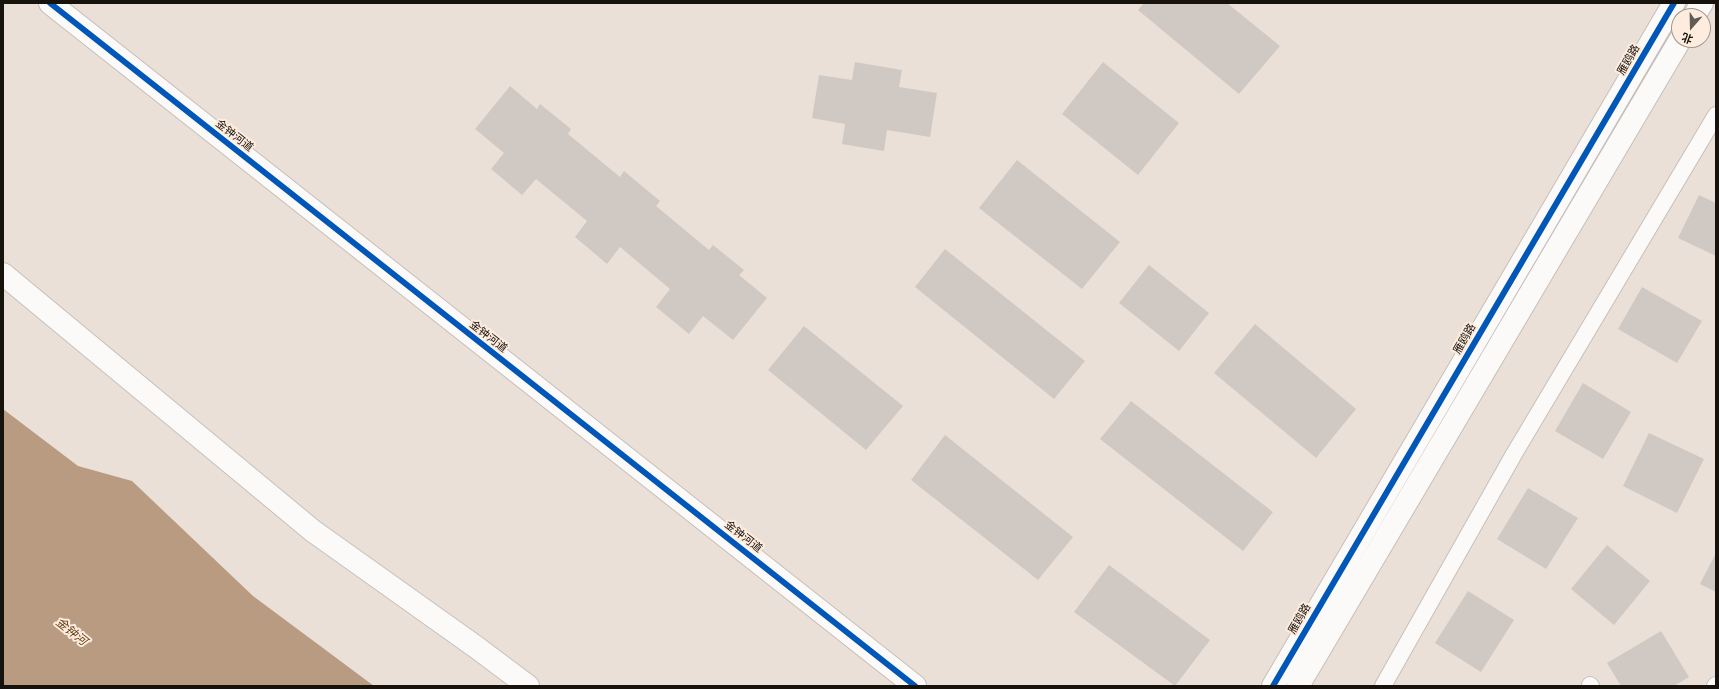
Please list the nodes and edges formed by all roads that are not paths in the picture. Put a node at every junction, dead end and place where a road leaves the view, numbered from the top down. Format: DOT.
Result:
graph roads {
  1 [pos="50,3"];
  2 [pos="1674,3"];
  3 [pos="1675,48"];
  4 [pos="1716,115"];
  5 [pos="3,274"];
  6 [pos="528,686"];
  7 [pos="915,686"];
  8 [pos="1272,686"];
  9 [pos="1298,686"];
  10 [pos="1383,686"];
  1 -- 7 [label="street, 金钟河道"];
  2 -- 8 [label="street, 雁鸥路"];
  3 -- 9 [label="street"];
  4 -- 10 [label="lane"];
  5 -- 6 [label="street"];
}
